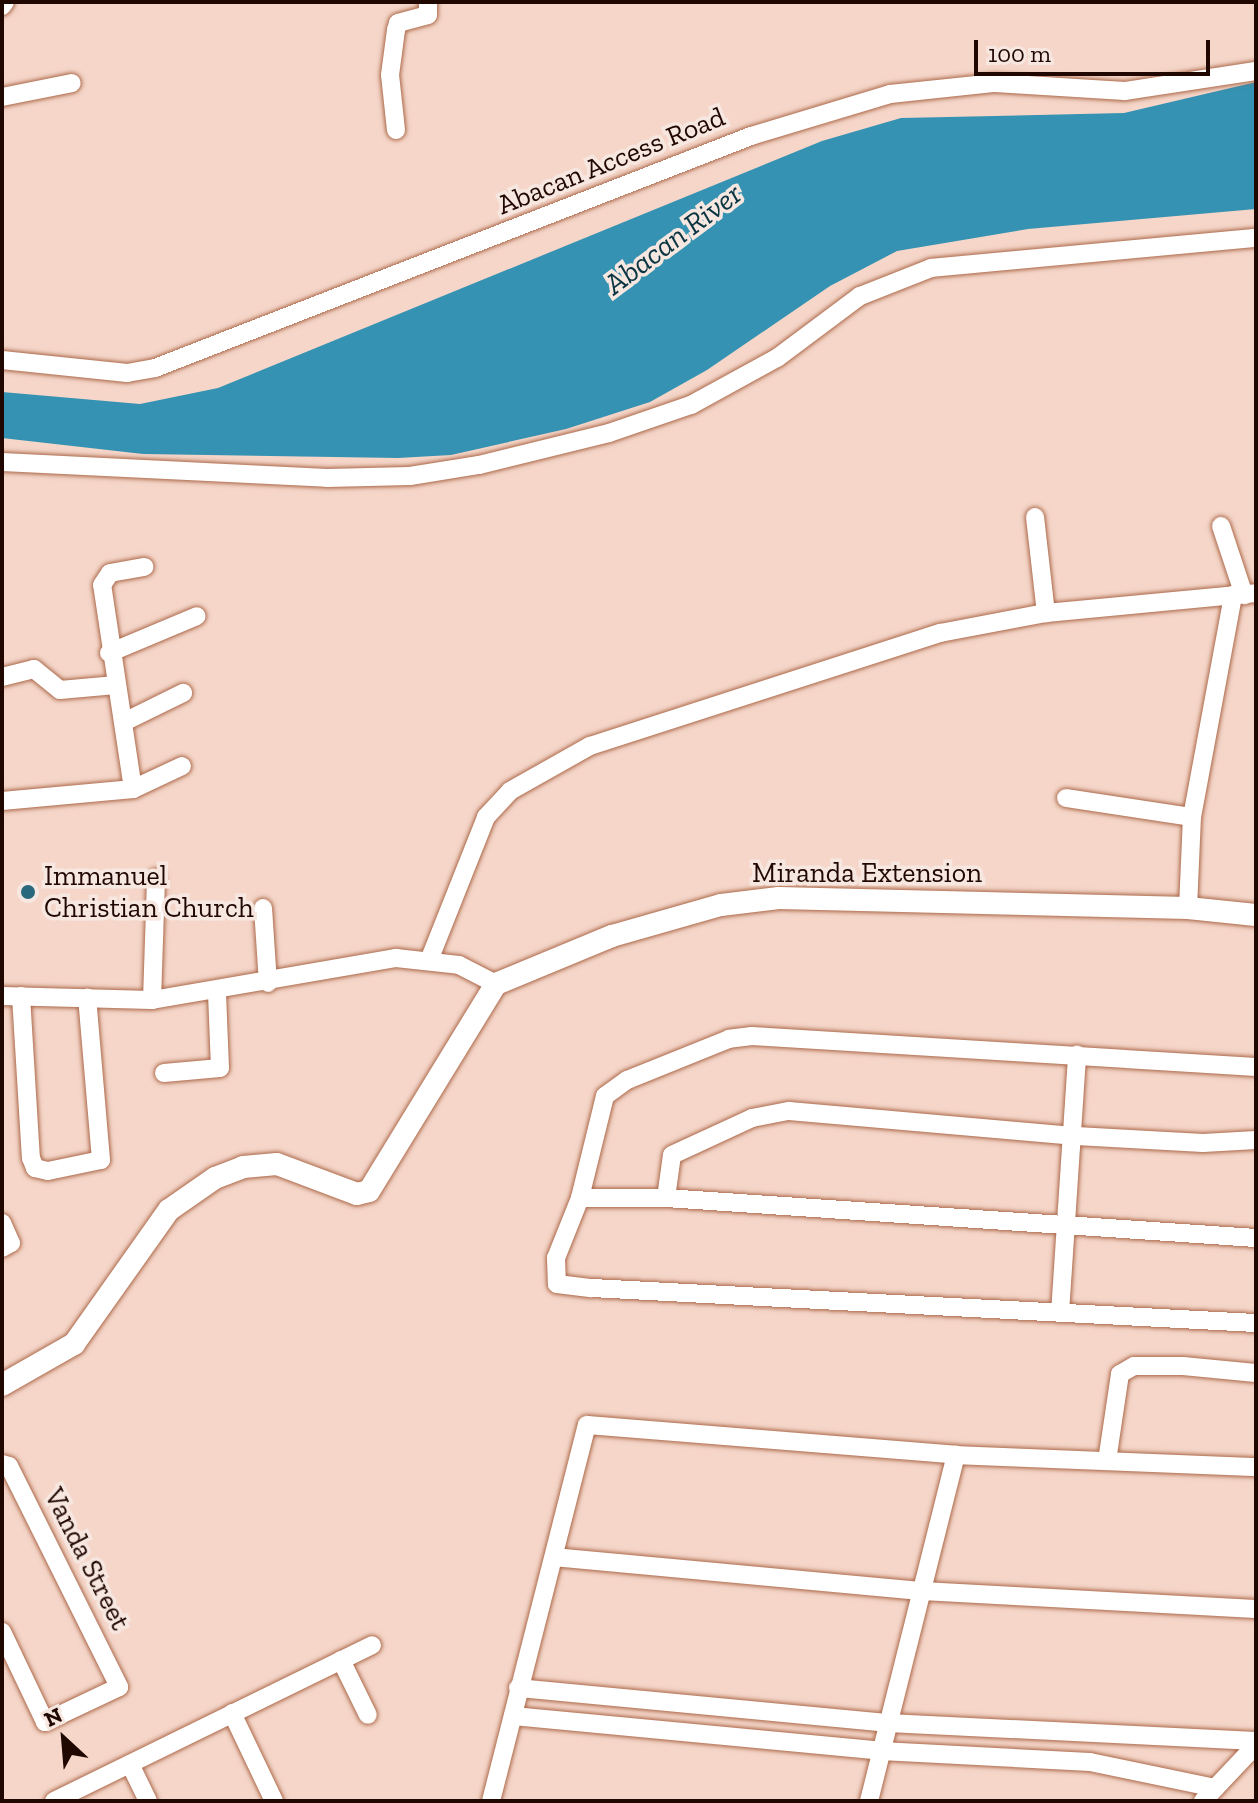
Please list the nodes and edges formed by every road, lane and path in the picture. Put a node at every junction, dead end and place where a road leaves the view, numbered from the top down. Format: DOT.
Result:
graph roads {
  1 [pos="428,2"];
  2 [pos="1256,71"];
  3 [pos="72,83"];
  4 [pos="2,97"];
  5 [pos="396,130"];
  6 [pos="1256,238"];
  7 [pos="2,360"];
  8 [pos="2,462"];
  9 [pos="1035,517"];
  10 [pos="1221,526"];
  11 [pos="144,567"];
  12 [pos="1245,594"];
  13 [pos="1046,613"];
  14 [pos="197,616"];
  15 [pos="109,653"];
  16 [pos="2,677"];
  17 [pos="116,685"];
  18 [pos="183,693"];
  19 [pos="124,722"];
  20 [pos="182,766"];
  21 [pos="133,789"];
  22 [pos="1066,798"];
  23 [pos="2,801"];
  24 [pos="1192,817"];
  25 [pos="156,878"];
  26 [pos="263,908"];
  27 [pos="1188,908"];
  28 [pos="1256,915"];
  29 [pos="430,958"];
  30 [pos="268,983"];
  31 [pos="496,984"];
  32 [pos="217,992"];
  33 [pos="12,996"];
  34 [pos="87,998"];
  35 [pos="152,1000"];
  36 [pos="1077,1055"];
  37 [pos="1256,1067"];
  38 [pos="164,1073"];
  39 [pos="1076,1136"];
  40 [pos="1256,1140"];
  41 [pos="580,1198"];
  42 [pos="666,1198"];
  43 [pos="2,1223"];
  44 [pos="1068,1226"];
  45 [pos="1256,1238"];
  46 [pos="6,1245"];
  47 [pos="1060,1313"];
  48 [pos="1256,1323"];
  49 [pos="1256,1373"];
  50 [pos="2,1385"];
  51 [pos="956,1455"];
  52 [pos="1107,1461"];
  53 [pos="2,1464"];
  54 [pos="1256,1467"];
  55 [pos="554,1557"];
  56 [pos="922,1591"];
  57 [pos="1256,1609"];
  58 [pos="2,1632"];
  59 [pos="372,1645"];
  60 [pos="341,1660"];
  61 [pos="518,1688"];
  62 [pos="232,1713"];
  63 [pos="368,1715"];
  64 [pos="513,1716"];
  65 [pos="888,1723"];
  66 [pos="1256,1743"];
  67 [pos="881,1751"];
  68 [pos="130,1764"];
  69 [pos="1209,1795"];
  70 [pos="54,1801"];
  71 [pos="148,1801"];
  72 [pos="274,1801"];
  73 [pos="491,1801"];
  74 [pos="869,1801"];
  1 -- 5 [label="street"];
  2 -- 7 [label="street, Abacan Access Road"];
  3 -- 4 [label="street"];
  6 -- 8 [label="street"];
  9 -- 13 [label="street"];
  10 -- 12 [label="street"];
  11 -- 15 [label="street"];
  12 -- 13 [label="street"];
  12 -- 24 [label="street"];
  13 -- 29 [label="street"];
  14 -- 15 [label="street"];
  15 -- 17 [label="street"];
  16 -- 17 [label="street"];
  17 -- 19 [label="street"];
  18 -- 19 [label="street"];
  19 -- 21 [label="street"];
  20 -- 21 [label="street"];
  21 -- 23 [label="street"];
  22 -- 24 [label="street"];
  24 -- 27 [label="street"];
  25 -- 35 [label="street"];
  26 -- 30 [label="street"];
  27 -- 28 [label="main road, Miranda Extension"];
  27 -- 31 [label="main road, Miranda Extension"];
  29 -- 30 [label="street"];
  29 -- 31 [label="street"];
  30 -- 32 [label="street"];
  31 -- 50 [label="main road"];
  32 -- 35 [label="street"];
  32 -- 38 [label="street"];
  33 -- 34 [label="street"];
  33 -- 34 [label="street"];
  34 -- 35 [label="street"];
  36 -- 37 [label="street"];
  36 -- 39 [label="street"];
  36 -- 41 [label="street"];
  39 -- 40 [label="street"];
  39 -- 42 [label="street"];
  39 -- 44 [label="street"];
  41 -- 42 [label="street"];
  41 -- 47 [label="street"];
  42 -- 44 [label="street"];
  43 -- 46 [label="street"];
  44 -- 45 [label="street"];
  44 -- 47 [label="street"];
  47 -- 48 [label="street"];
  49 -- 52 [label="street"];
  51 -- 52 [label="street"];
  51 -- 55 [label="street"];
  51 -- 56 [label="street"];
  52 -- 54 [label="street"];
  53 -- 58 [label="street, Vanda Street"];
  55 -- 56 [label="street"];
  55 -- 61 [label="street"];
  56 -- 57 [label="street"];
  56 -- 65 [label="street"];
  59 -- 60 [label="street"];
  60 -- 62 [label="street"];
  60 -- 63 [label="street"];
  61 -- 64 [label="street"];
  61 -- 65 [label="street"];
  62 -- 68 [label="street"];
  62 -- 72 [label="street"];
  64 -- 67 [label="street"];
  64 -- 73 [label="street"];
  65 -- 66 [label="street"];
  65 -- 67 [label="street"];
  66 -- 69 [label="street"];
  67 -- 69 [label="street"];
  67 -- 74 [label="street"];
  68 -- 70 [label="street"];
  68 -- 71 [label="street"];
}
